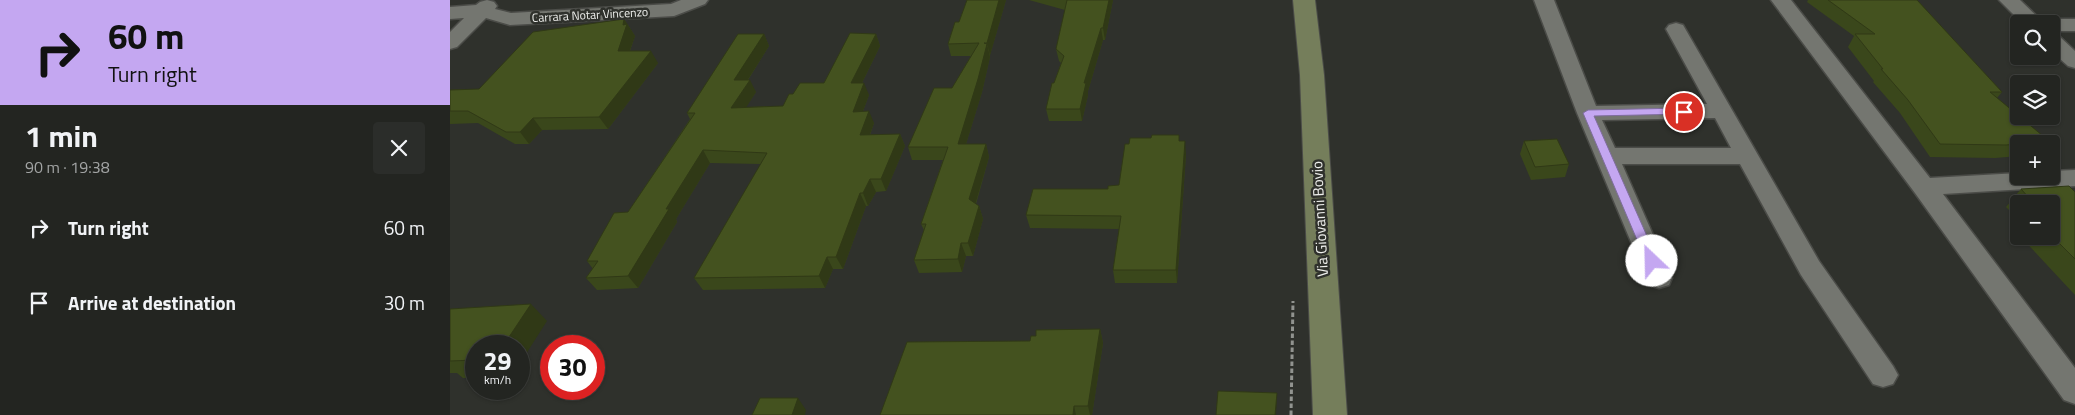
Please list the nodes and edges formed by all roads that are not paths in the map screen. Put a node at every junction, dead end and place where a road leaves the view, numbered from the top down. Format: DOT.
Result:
graph roads {
  1 [pos="698,0"];
  2 [pos="1323,0"];
  3 [pos="1544,0"];
  4 [pos="1781,0"];
  5 [pos="2009,0"];
  6 [pos="487,6"];
  7 [pos="1306,12"];
  8 [pos="450,13"];
  9 [pos="2025,15"];
  10 [pos="2060,25"];
  11 [pos="2075,25"];
  12 [pos="1676,28"];
  13 [pos="450,43"];
  14 [pos="2060,48"];
  15 [pos="2075,62"];
  16 [pos="1722,111"];
  17 [pos="1588,113"];
  18 [pos="1606,156"];
  19 [pos="1748,156"];
  20 [pos="2075,178"];
  21 [pos="1924,187"];
  22 [pos="1659,278"];
  23 [pos="1883,375"];
  24 [pos="2075,391"];
  25 [pos="1330,415"];
  1 -- 6 [label="street, Carrara Notar Vincenzo"];
  2 -- 7 [label="main road"];
  3 -- 17 [label="street"];
  4 -- 21 [label="street"];
  5 -- 9 [label="street"];
  6 -- 8 [label="street, Carrara Notar Vincenzo"];
  6 -- 13 [label="street"];
  7 -- 25 [label="main road, Via Giovanni Bovio"];
  10 -- 11 [label="street"];
  12 -- 16 [label="street"];
  14 -- 15 [label="street"];
  16 -- 17 [label="street"];
  16 -- 19 [label="street"];
  17 -- 18 [label="street"];
  18 -- 19 [label="street"];
  18 -- 22 [label="street"];
  19 -- 23 [label="street"];
  20 -- 21 [label="street"];
  21 -- 24 [label="street"];
}
